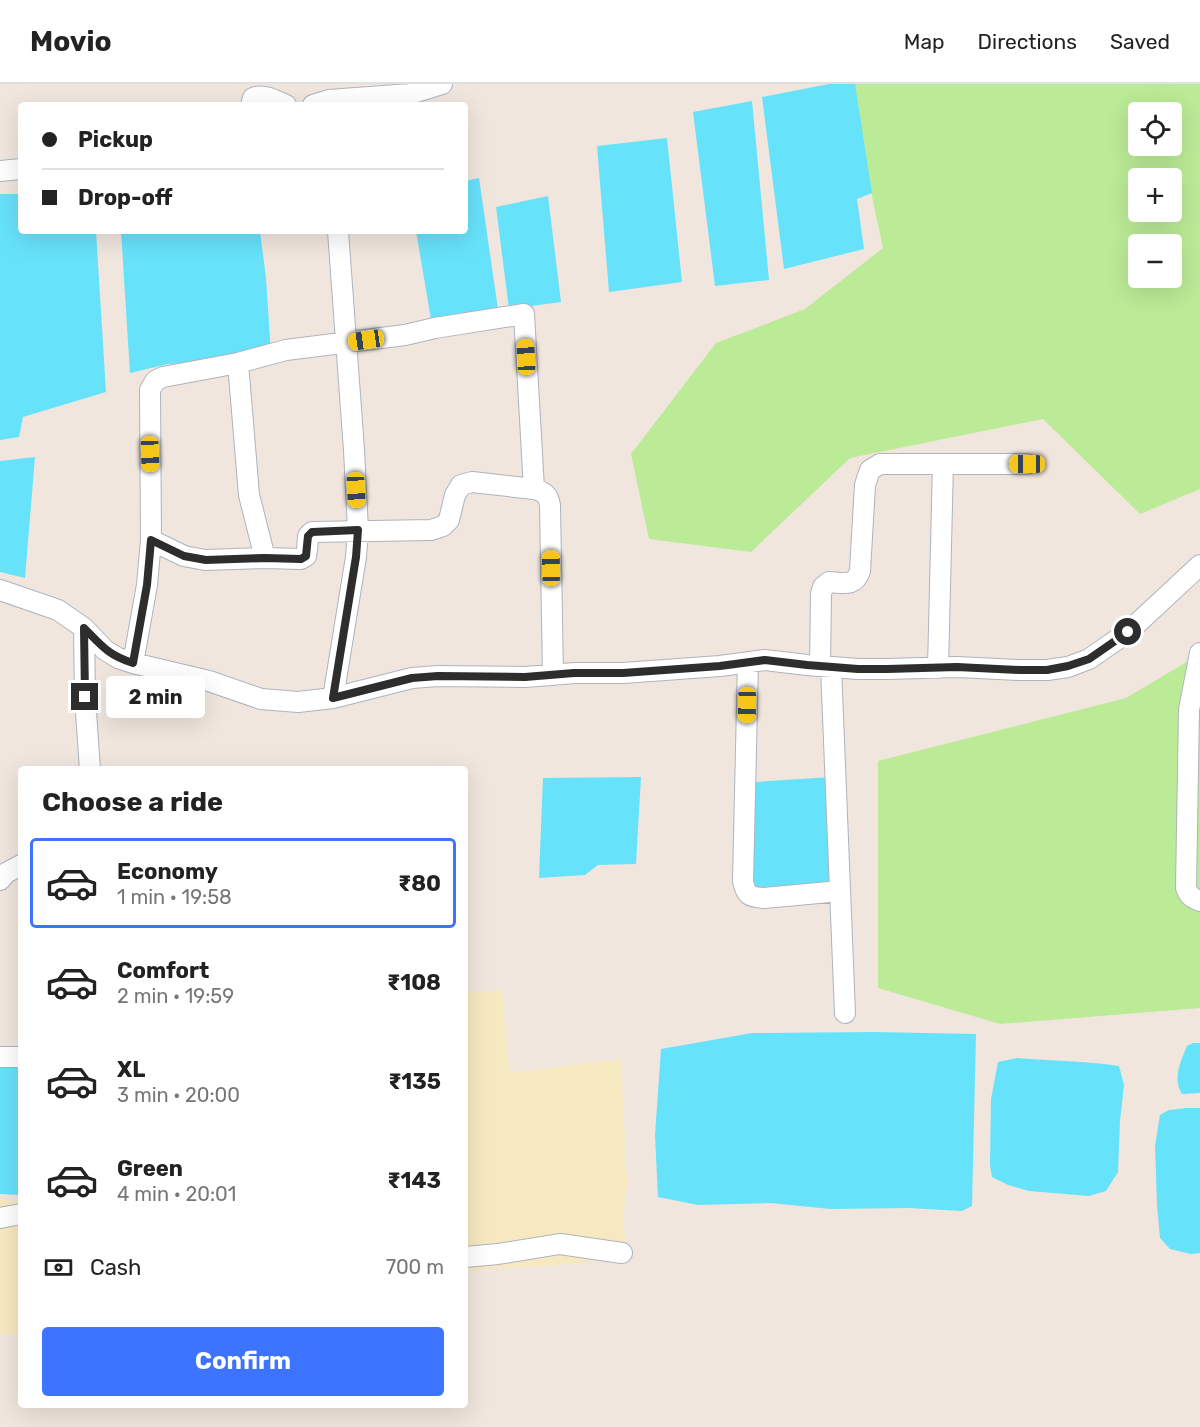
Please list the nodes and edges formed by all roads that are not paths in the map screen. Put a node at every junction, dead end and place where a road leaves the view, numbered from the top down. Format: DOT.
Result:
graph roads {
  1 [pos="442,84"];
  2 [pos="252,102"];
  3 [pos="278,102"];
  4 [pos="334,102"];
  5 [pos="18,169"];
  6 [pos="0,171"];
  7 [pos="338,234"];
  8 [pos="346,343"];
  9 [pos="238,363"];
  10 [pos="943,464"];
  11 [pos="1027,464"];
  12 [pos="534,489"];
  13 [pos="358,530"];
  14 [pos="151,540"];
  15 [pos="265,558"];
  16 [pos="1200,565"];
  17 [pos="0,590"];
  18 [pos="84,628"];
  19 [pos="1200,652"];
  20 [pos="747,662"];
  21 [pos="133,663"];
  22 [pos="825,666"];
  23 [pos="938,668"];
  24 [pos="553,675"];
  25 [pos="333,698"];
  26 [pos="90,766"];
  27 [pos="18,867"];
  28 [pos="0,880"];
  29 [pos="840,891"];
  30 [pos="1200,901"];
  31 [pos="845,1013"];
  32 [pos="0,1057"];
  33 [pos="18,1057"];
  34 [pos="18,1215"];
  35 [pos="0,1218"];
  36 [pos="622,1253"];
  37 [pos="468,1257"];
  1 -- 4 [label="street"];
  2 -- 3 [label="street"];
  5 -- 6 [label="street"];
  7 -- 8 [label="street"];
  8 -- 9 [label="street"];
  8 -- 12 [label="street"];
  8 -- 13 [label="street"];
  9 -- 14 [label="street"];
  9 -- 15 [label="street"];
  10 -- 11 [label="street"];
  10 -- 22 [label="street"];
  10 -- 23 [label="street"];
  12 -- 13 [label="street"];
  12 -- 24 [label="street"];
  13 -- 15 [label="street"];
  13 -- 25 [label="street"];
  14 -- 15 [label="street"];
  14 -- 21 [label="street"];
  16 -- 23 [label="street"];
  17 -- 18 [label="street"];
  18 -- 21 [label="street"];
  18 -- 26 [label="street"];
  19 -- 30 [label="street"];
  20 -- 22 [label="street"];
  20 -- 24 [label="street"];
  20 -- 29 [label="street"];
  21 -- 25 [label="street"];
  22 -- 23 [label="street"];
  22 -- 29 [label="street"];
  24 -- 25 [label="street"];
  27 -- 28 [label="street"];
  29 -- 31 [label="street"];
  32 -- 33 [label="street"];
  34 -- 35 [label="street"];
  36 -- 37 [label="street"];
}
